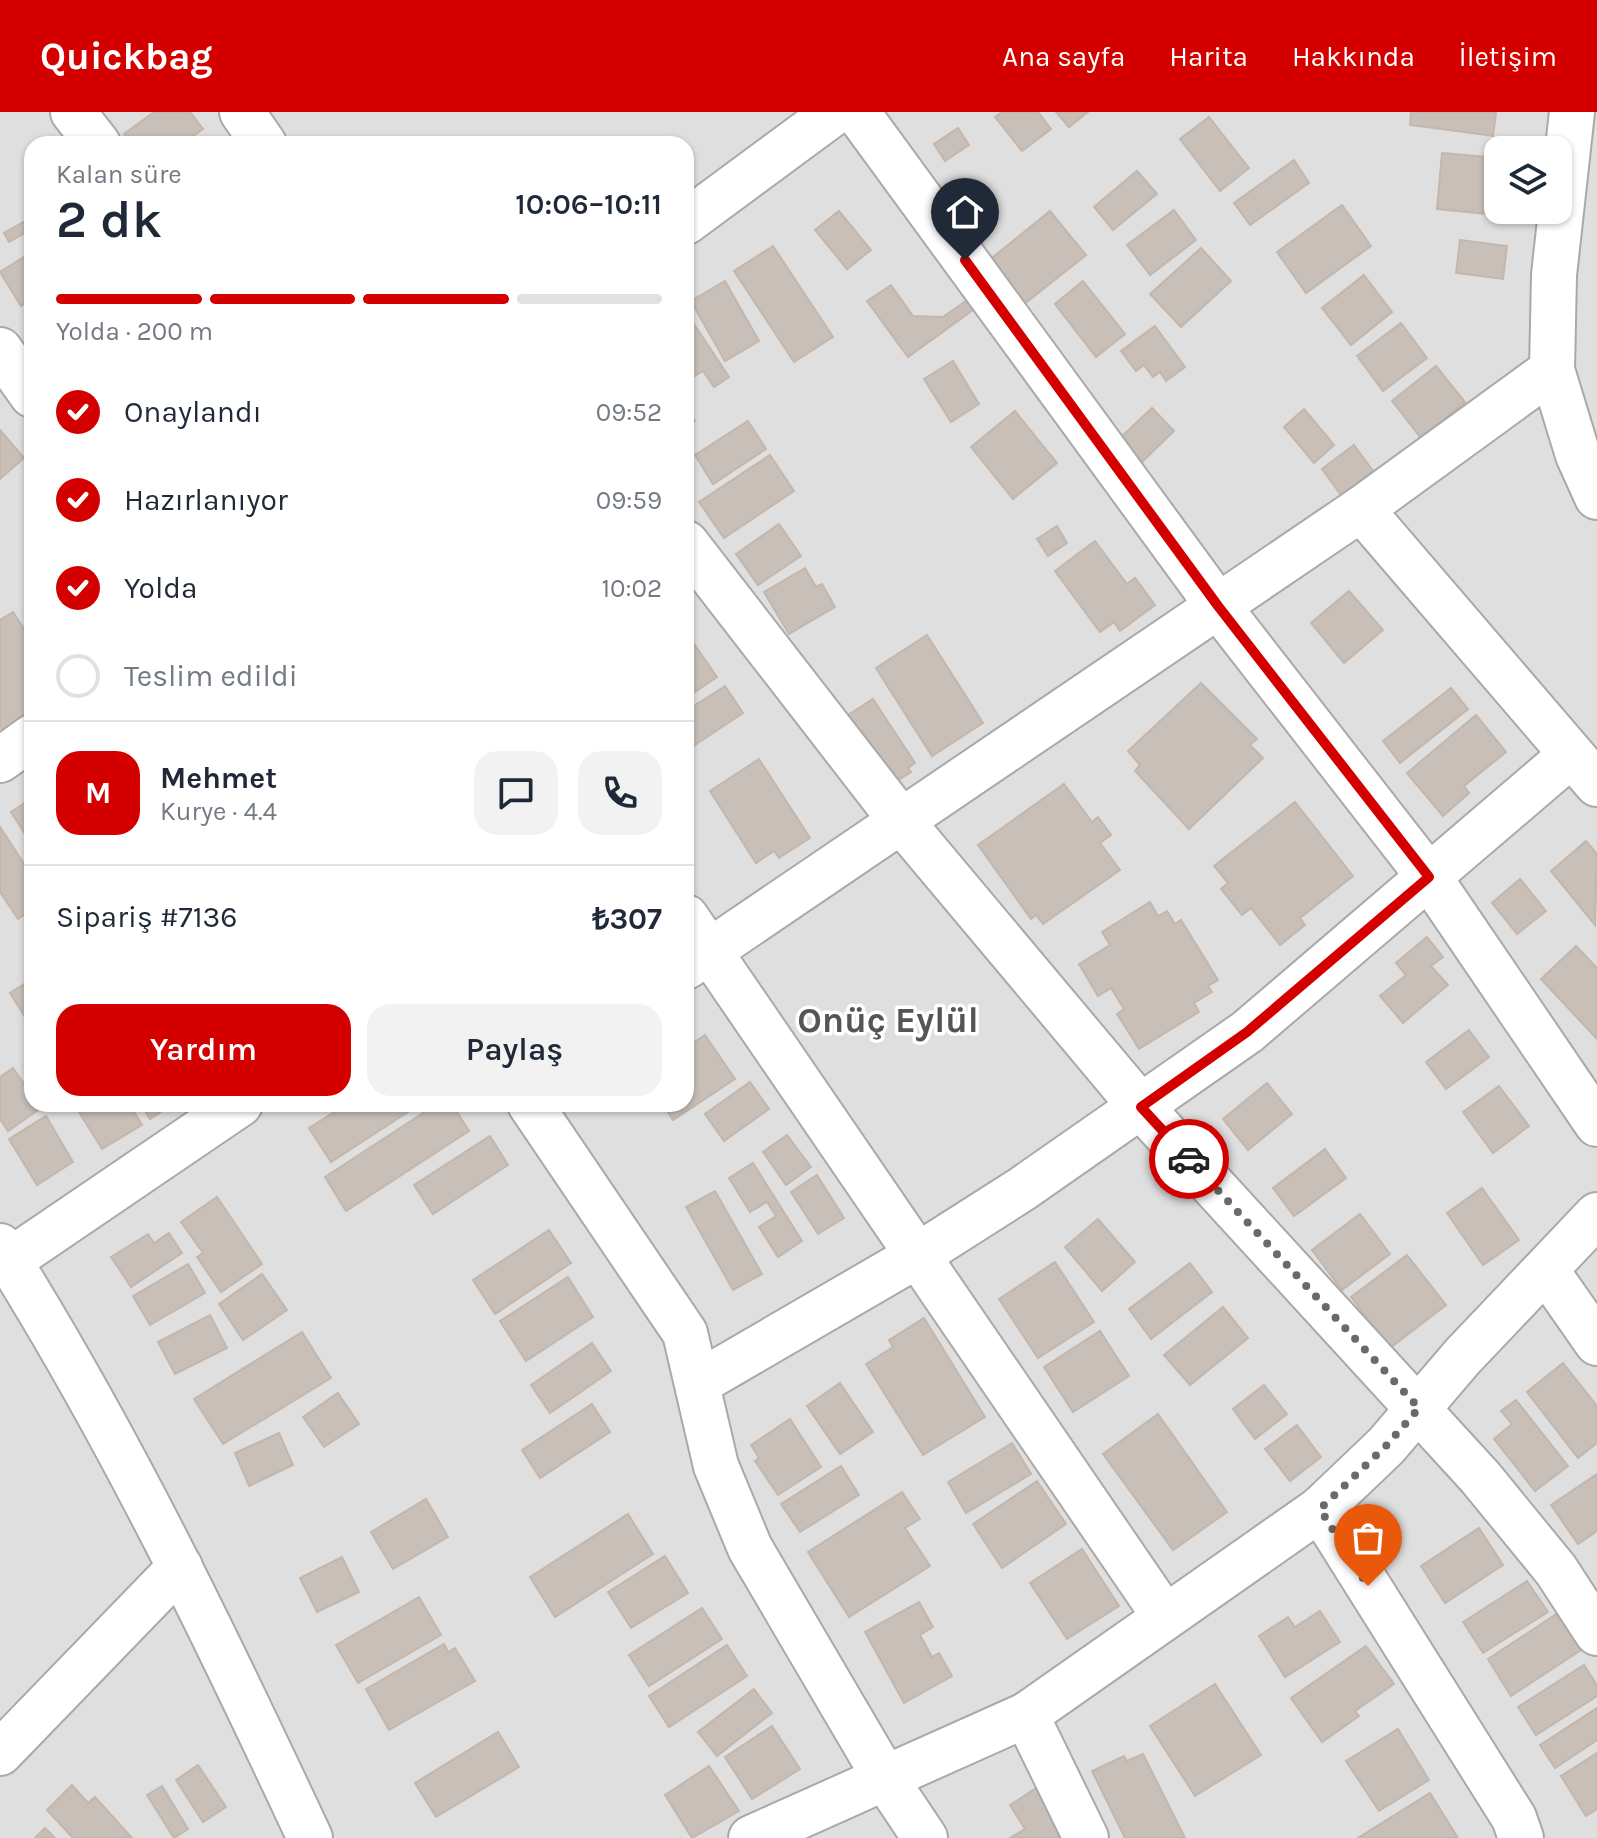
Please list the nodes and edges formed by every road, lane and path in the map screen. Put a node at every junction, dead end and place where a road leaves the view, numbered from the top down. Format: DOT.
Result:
graph roads {
  1 [pos="73,112"];
  2 [pos="242,112"];
  3 [pos="835,112"];
  4 [pos="857,112"];
  5 [pos="1572,112"];
  6 [pos="92,136"];
  7 [pos="258,136"];
  8 [pos="694,216"];
  9 [pos="0,350"];
  10 [pos="1552,370"];
  11 [pos="24,384"];
  12 [pos="1597,497"];
  13 [pos="1361,509"];
  14 [pos="694,553"];
  15 [pos="1218,606"];
  16 [pos="24,743"];
  17 [pos="0,760"];
  18 [pos="1584,770"];
  19 [pos="902,822"];
  20 [pos="1429,877"];
  21 [pos="694,945"];
  22 [pos="1141,1107"];
  23 [pos="227,1112"];
  24 [pos="535,1112"];
  25 [pos="1597,1124"];
  26 [pos="1597,1215"];
  27 [pos="5,1254"];
  28 [pos="920,1254"];
  29 [pos="1546,1270"];
  30 [pos="1597,1343"];
  31 [pos="698,1383"];
  32 [pos="1419,1408"];
  33 [pos="1320,1509"];
  34 [pos="180,1567"];
  35 [pos="1165,1617"];
  36 [pos="1597,1633"];
  37 [pos="1026,1715"];
  38 [pos="0,1753"];
  39 [pos="885,1778"];
  40 [pos="310,1838"];
  41 [pos="751,1838"];
  42 [pos="925,1838"];
  43 [pos="1086,1838"];
  44 [pos="1521,1838"];
  1 -- 6 [label="street"];
  2 -- 7 [label="street"];
  3 -- 8 [label="street"];
  4 -- 15 [label="street"];
  5 -- 10 [label="street"];
  9 -- 11 [label="street"];
  10 -- 12 [label="street"];
  10 -- 13 [label="street"];
  13 -- 15 [label="street"];
  13 -- 18 [label="street"];
  14 -- 19 [label="street"];
  15 -- 19 [label="street"];
  15 -- 20 [label="street"];
  16 -- 17 [label="street"];
  18 -- 20 [label="street"];
  19 -- 21 [label="street"];
  19 -- 22 [label="street"];
  20 -- 22 [label="street"];
  20 -- 25 [label="street"];
  21 -- 28 [label="street"];
  22 -- 28 [label="street"];
  22 -- 32 [label="street"];
  23 -- 27 [label="street"];
  24 -- 31 [label="street"];
  26 -- 29 [label="street"];
  27 -- 34 [label="street"];
  28 -- 31 [label="street"];
  28 -- 35 [label="street"];
  29 -- 30 [label="street"];
  29 -- 32 [label="street"];
  31 -- 39 [label="street"];
  32 -- 33 [label="street"];
  32 -- 36 [label="street"];
  33 -- 35 [label="street"];
  33 -- 44 [label="street"];
  34 -- 38 [label="street"];
  34 -- 40 [label="street"];
  35 -- 37 [label="street"];
  37 -- 39 [label="street"];
  37 -- 43 [label="street"];
  39 -- 41 [label="street"];
  39 -- 42 [label="street"];
}
